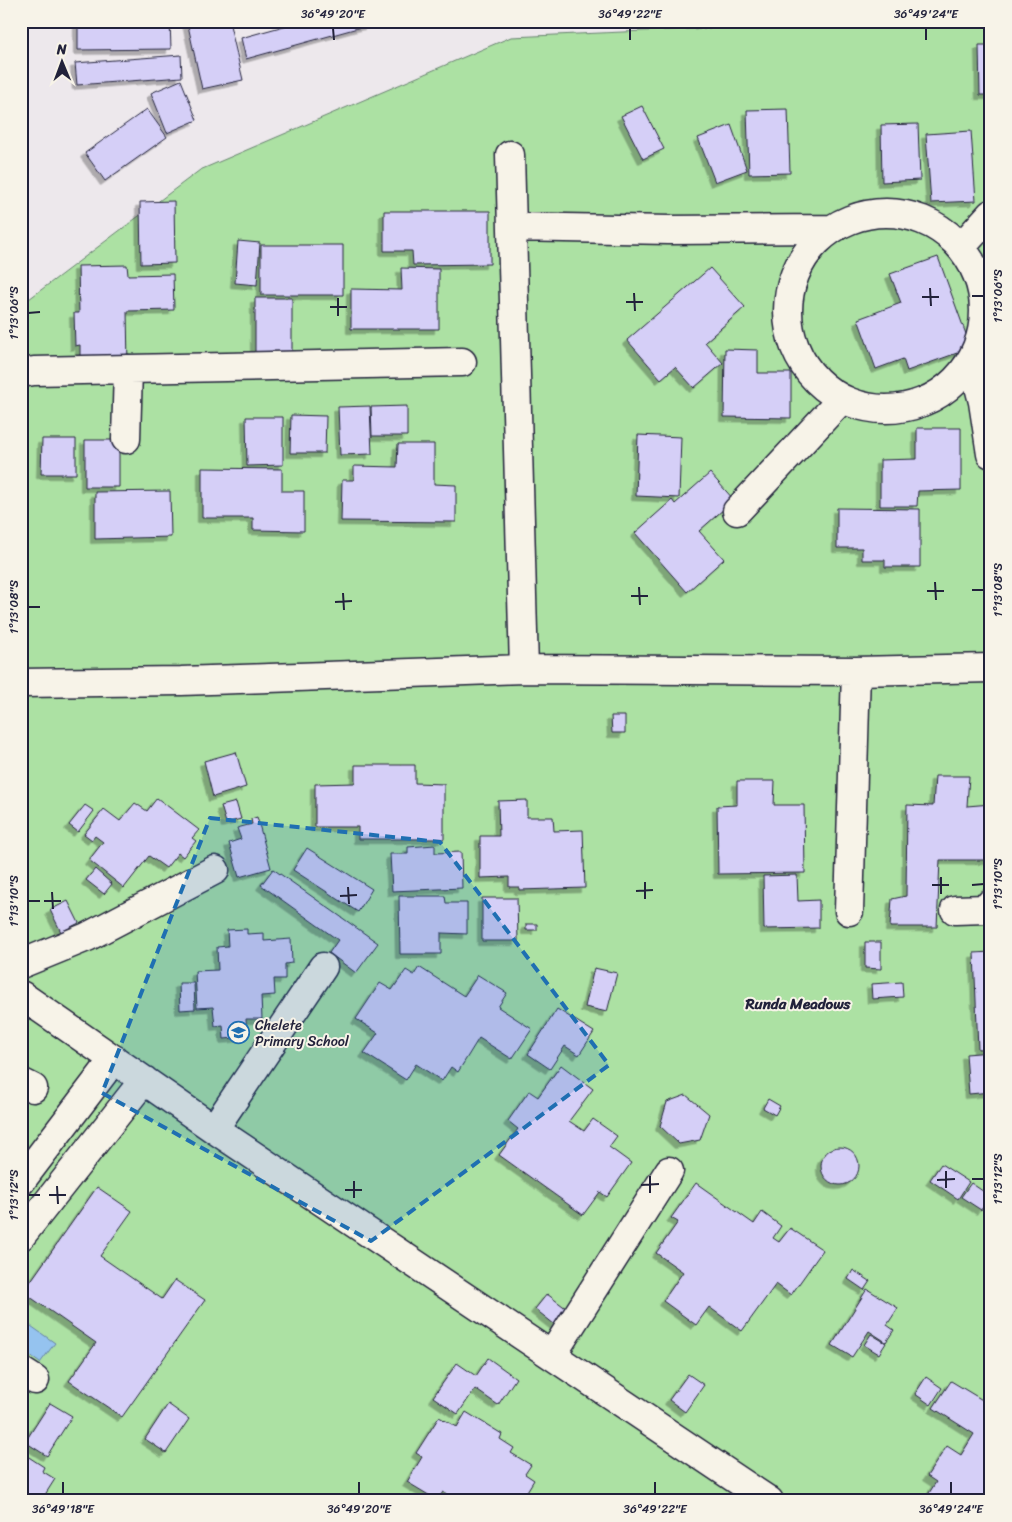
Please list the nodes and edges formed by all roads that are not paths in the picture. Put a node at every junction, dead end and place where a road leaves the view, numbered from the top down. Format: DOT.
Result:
graph roads {
  1 [pos="510,155"];
  2 [pos="991,214"];
  3 [pos="513,227"];
  4 [pos="830,229"];
  5 [pos="962,246"];
  6 [pos="972,359"];
  7 [pos="462,362"];
  8 [pos="128,369"];
  9 [pos="21,373"];
  10 [pos="840,401"];
  11 [pos="126,439"];
  12 [pos="991,454"];
  13 [pos="737,512"];
  14 [pos="991,668"];
  15 [pos="524,669"];
  16 [pos="856,671"];
  17 [pos="21,683"];
  18 [pos="215,870"];
  19 [pos="991,903"];
  20 [pos="955,910"];
  21 [pos="849,911"];
  22 [pos="21,964"];
  23 [pos="323,967"];
  24 [pos="21,995"];
  25 [pos="114,1059"];
  26 [pos="144,1080"];
  27 [pos="214,1129"];
  28 [pos="669,1171"];
  29 [pos="21,1182"];
  30 [pos="21,1236"];
  31 [pos="552,1355"];
  32 [pos="769,1501"];
  1 -- 3 [label="street"];
  2 -- 5 [label="street"];
  3 -- 4 [label="street"];
  3 -- 15 [label="street"];
  4 -- 5 [label="street"];
  4 -- 10 [label="street"];
  5 -- 6 [label="street"];
  6 -- 10 [label="street"];
  6 -- 12 [label="street"];
  7 -- 8 [label="street"];
  8 -- 9 [label="street"];
  8 -- 11 [label="street"];
  10 -- 13 [label="street"];
  14 -- 16 [label="street"];
  15 -- 16 [label="street"];
  15 -- 17 [label="street"];
  16 -- 21 [label="street"];
  18 -- 22 [label="street"];
  19 -- 20 [label="street"];
  23 -- 27 [label="street"];
  24 -- 25 [label="street"];
  25 -- 26 [label="street"];
  25 -- 29 [label="street"];
  26 -- 27 [label="street"];
  26 -- 30 [label="street"];
  27 -- 31 [label="street"];
  28 -- 31 [label="street"];
  31 -- 32 [label="street"];
}
